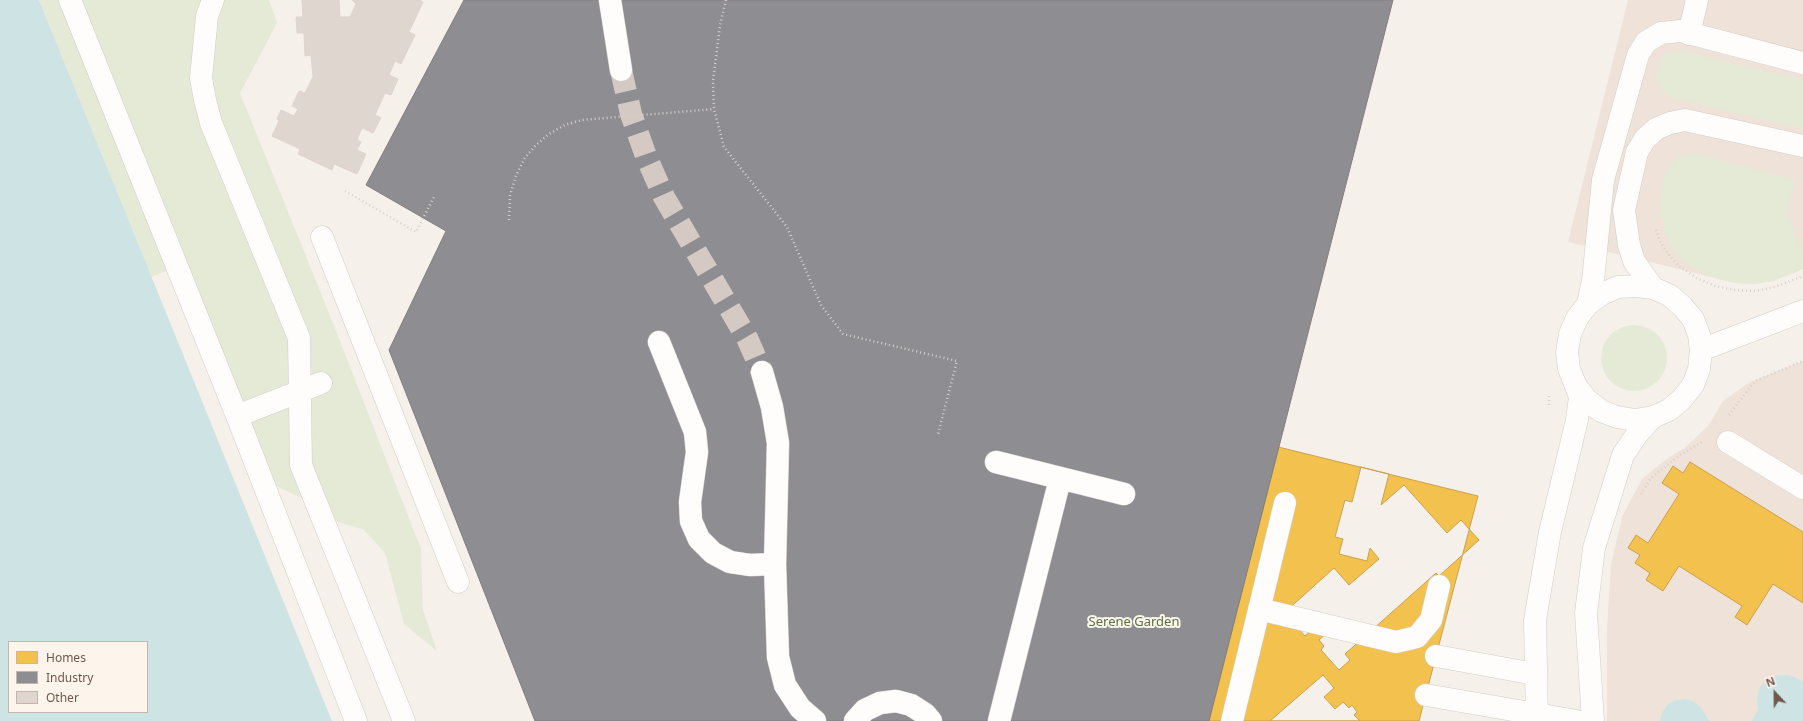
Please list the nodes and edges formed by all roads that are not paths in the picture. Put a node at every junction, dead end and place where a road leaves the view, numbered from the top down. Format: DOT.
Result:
graph roads {
  1 [pos="70,0"];
  2 [pos="213,0"];
  3 [pos="610,0"];
  4 [pos="1697,0"];
  5 [pos="1689,34"];
  6 [pos="1803,63"];
  7 [pos="621,70"];
  8 [pos="1803,146"];
  9 [pos="322,236"];
  10 [pos="1653,288"];
  11 [pos="1588,304"];
  12 [pos="1803,312"];
  13 [pos="659,342"];
  14 [pos="1700,350"];
  15 [pos="762,372"];
  16 [pos="321,383"];
  17 [pos="1576,386"];
  18 [pos="299,391"];
  19 [pos="237,416"];
  20 [pos="1653,417"];
  21 [pos="1728,442"];
  22 [pos="996,462"];
  23 [pos="1060,479"];
  24 [pos="1803,488"];
  25 [pos="1124,494"];
  26 [pos="1285,503"];
  27 [pos="776,564"];
  28 [pos="458,582"];
  29 [pos="1439,586"];
  30 [pos="1259,609"];
  31 [pos="1436,656"];
  32 [pos="1535,674"];
  33 [pos="1426,695"];
  34 [pos="1537,718"];
  35 [pos="356,721"];
  36 [pos="404,721"];
  37 [pos="815,721"];
  38 [pos="855,721"];
  39 [pos="931,721"];
  40 [pos="999,721"];
  41 [pos="1232,721"];
  42 [pos="1577,721"];
  43 [pos="1593,721"];
  1 -- 19 [label="street"];
  2 -- 18 [label="street"];
  3 -- 7 [label="street"];
  4 -- 5 [label="street"];
  5 -- 6 [label="street"];
  5 -- 11 [label="street"];
  8 -- 10 [label="street"];
  9 -- 28 [label="street"];
  10 -- 11 [label="street"];
  10 -- 14 [label="street"];
  11 -- 17 [label="street"];
  12 -- 14 [label="street"];
  13 -- 27 [label="street"];
  14 -- 20 [label="street"];
  15 -- 27 [label="street"];
  16 -- 18 [label="street"];
  17 -- 20 [label="street"];
  17 -- 32 [label="street"];
  18 -- 19 [label="street"];
  18 -- 36 [label="street"];
  19 -- 35 [label="street"];
  20 -- 43 [label="street"];
  21 -- 24 [label="street"];
  22 -- 23 [label="street"];
  23 -- 25 [label="street"];
  23 -- 40 [label="street"];
  26 -- 30 [label="street"];
  27 -- 37 [label="street"];
  29 -- 30 [label="street"];
  30 -- 41 [label="street"];
  31 -- 32 [label="street"];
  32 -- 34 [label="street"];
  33 -- 34 [label="street"];
  34 -- 42 [label="street"];
  38 -- 39 [label="street"];
}
